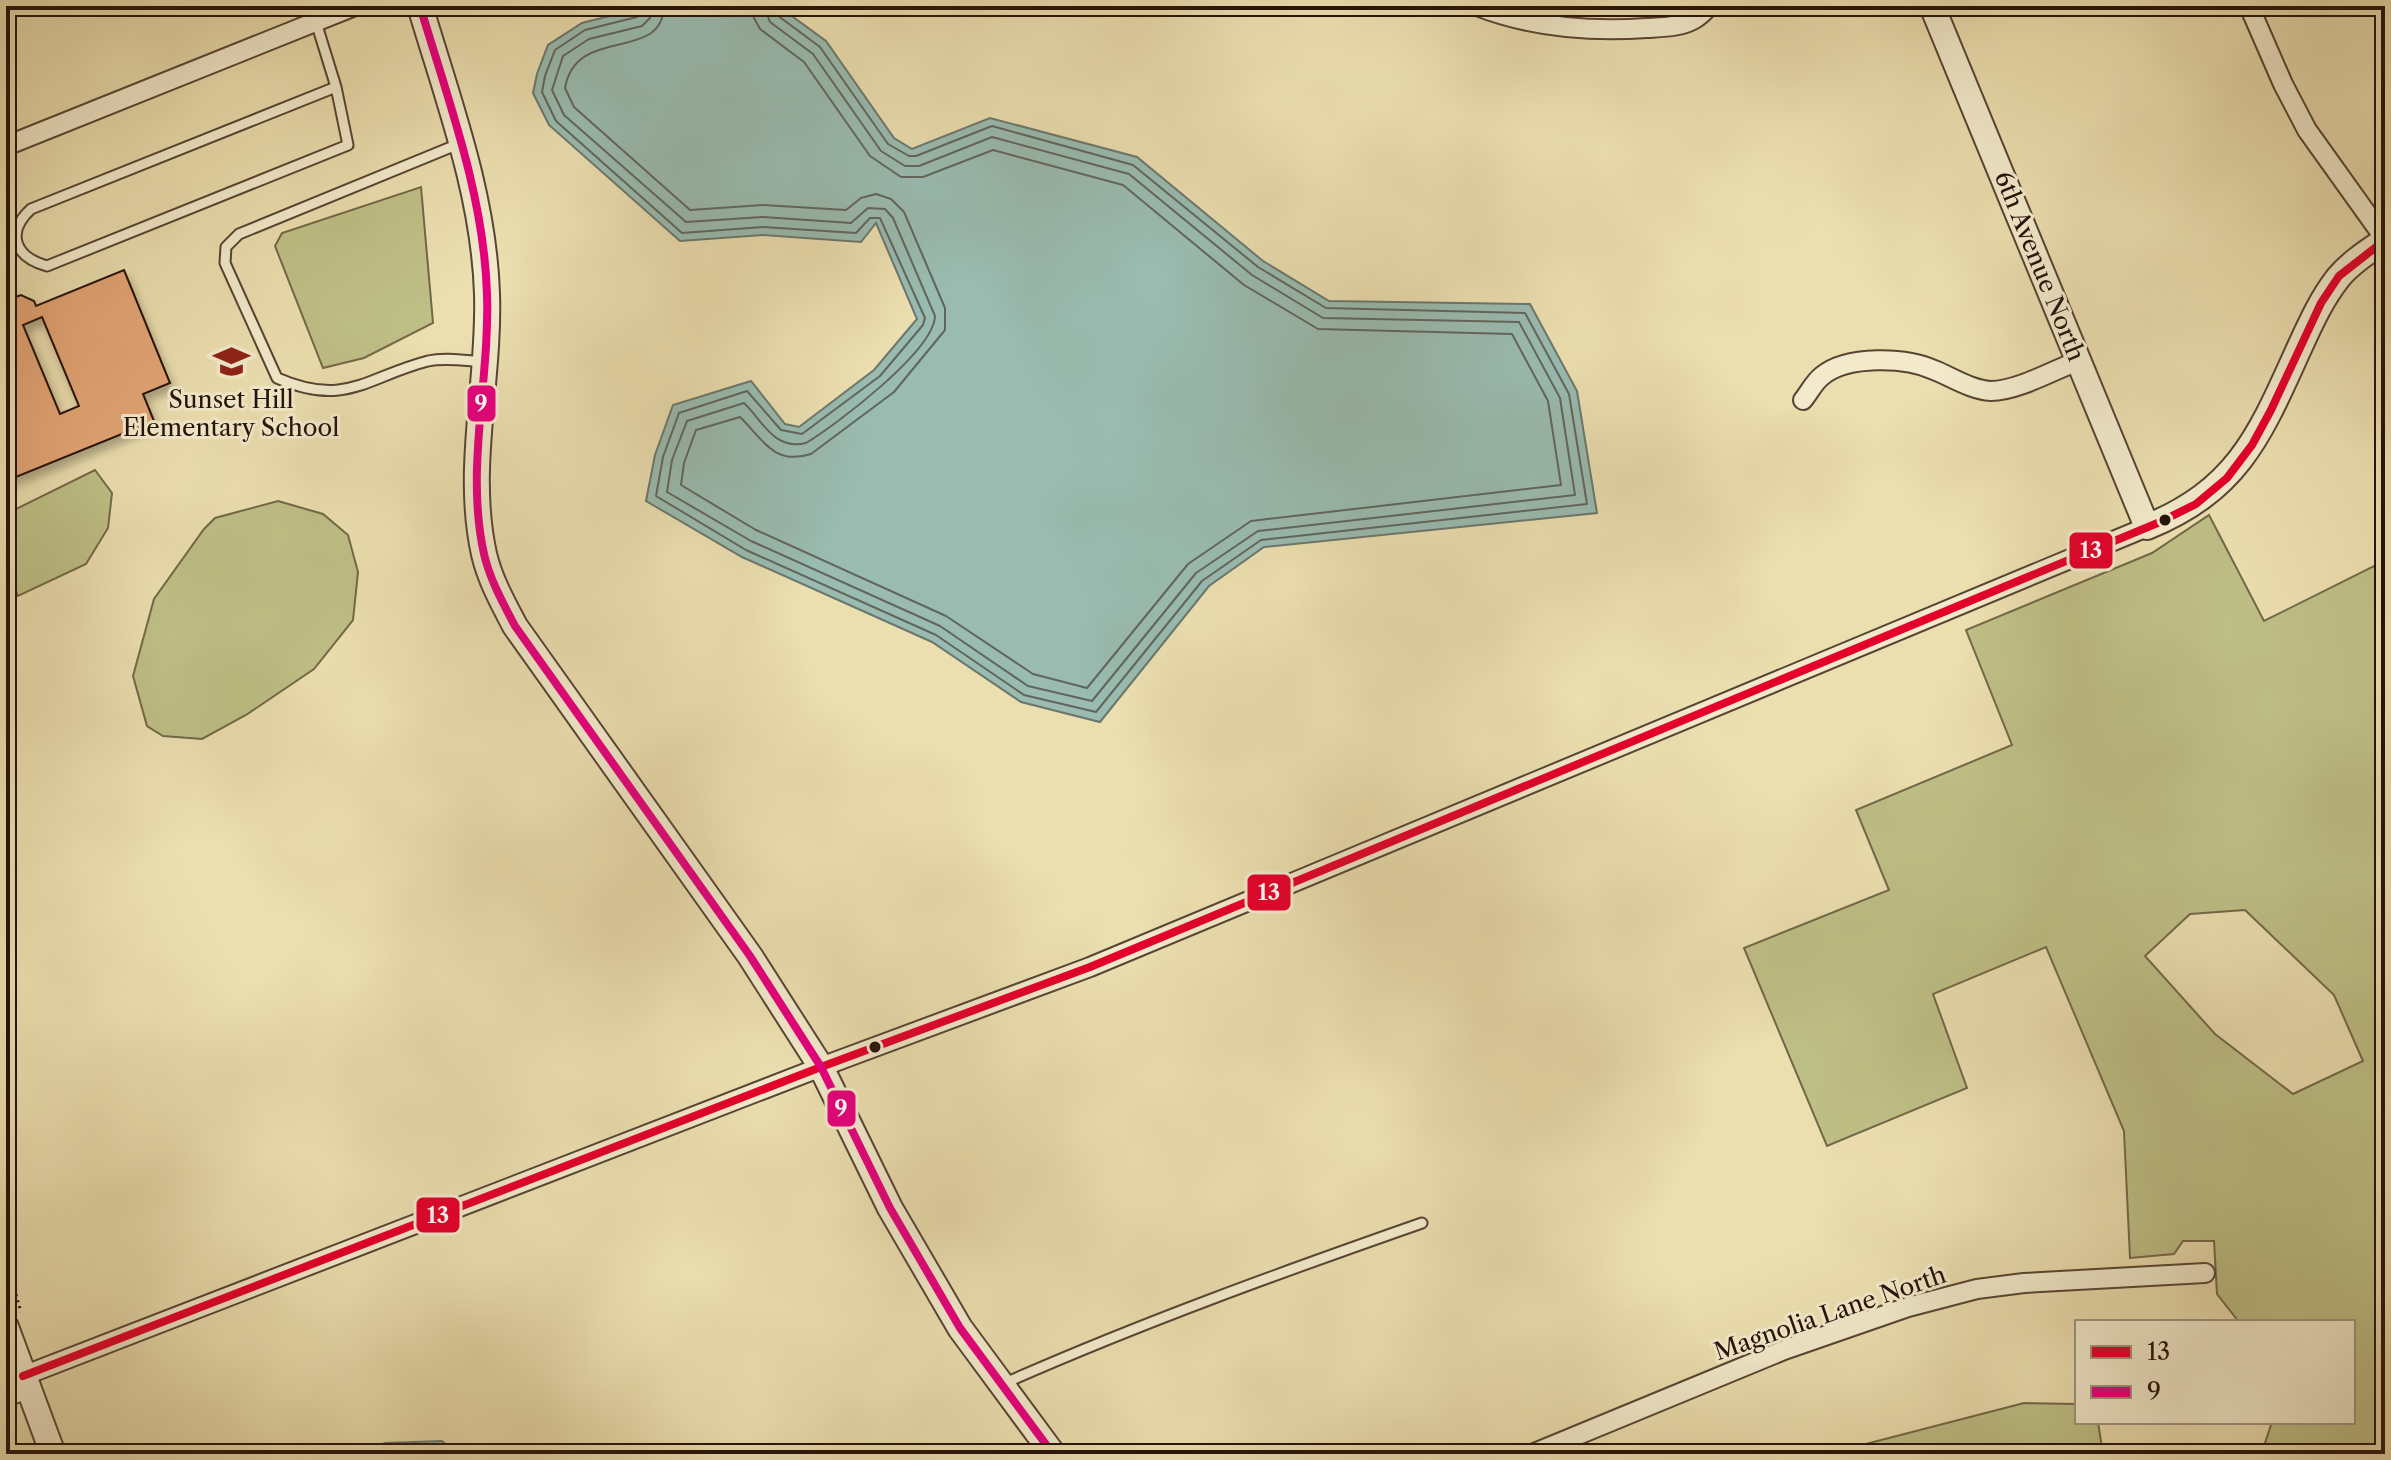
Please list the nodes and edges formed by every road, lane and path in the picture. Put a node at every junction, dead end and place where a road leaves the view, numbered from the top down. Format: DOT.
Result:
graph roads {
  1 [pos="355,6"];
  2 [pos="420,6"];
  3 [pos="1477,6"];
  4 [pos="1710,6"];
  5 [pos="1932,6"];
  6 [pos="2249,6"];
  7 [pos="316,22"];
  8 [pos="336,87"];
  9 [pos="461,143"];
  10 [pos="6,146"];
  11 [pos="2385,239"];
  12 [pos="2078,361"];
  13 [pos="486,362"];
  14 [pos="1803,400"];
  15 [pos="2147,527"];
  16 [pos="821,1067"];
  17 [pos="1422,1223"];
  18 [pos="2205,1273"];
  19 [pos="6,1327"];
  20 [pos="1002,1384"];
  21 [pos="19,1387"];
  22 [pos="53,1454"];
  23 [pos="1053,1454"];
  24 [pos="1532,1454"];
  1 -- 7 [label="street"];
  2 -- 9 [label="street"];
  3 -- 4 [label="street"];
  5 -- 12 [label="street, 6th Avenue North"];
  6 -- 11 [label="street"];
  7 -- 8 [label="lane"];
  7 -- 10 [label="street"];
  8 -- 8 [label="lane"];
  9 -- 13 [label="street"];
  9 -- 13 [label="lane"];
  11 -- 15 [label="street"];
  12 -- 14 [label="street"];
  12 -- 15 [label="street, 6th Avenue North"];
  13 -- 16 [label="street"];
  15 -- 16 [label="street"];
  16 -- 20 [label="street"];
  16 -- 21 [label="street"];
  17 -- 20 [label="lane"];
  18 -- 24 [label="street, Magnolia Lane North"];
  19 -- 21 [label="street"];
  20 -- 23 [label="street"];
  21 -- 22 [label="street"];
}
